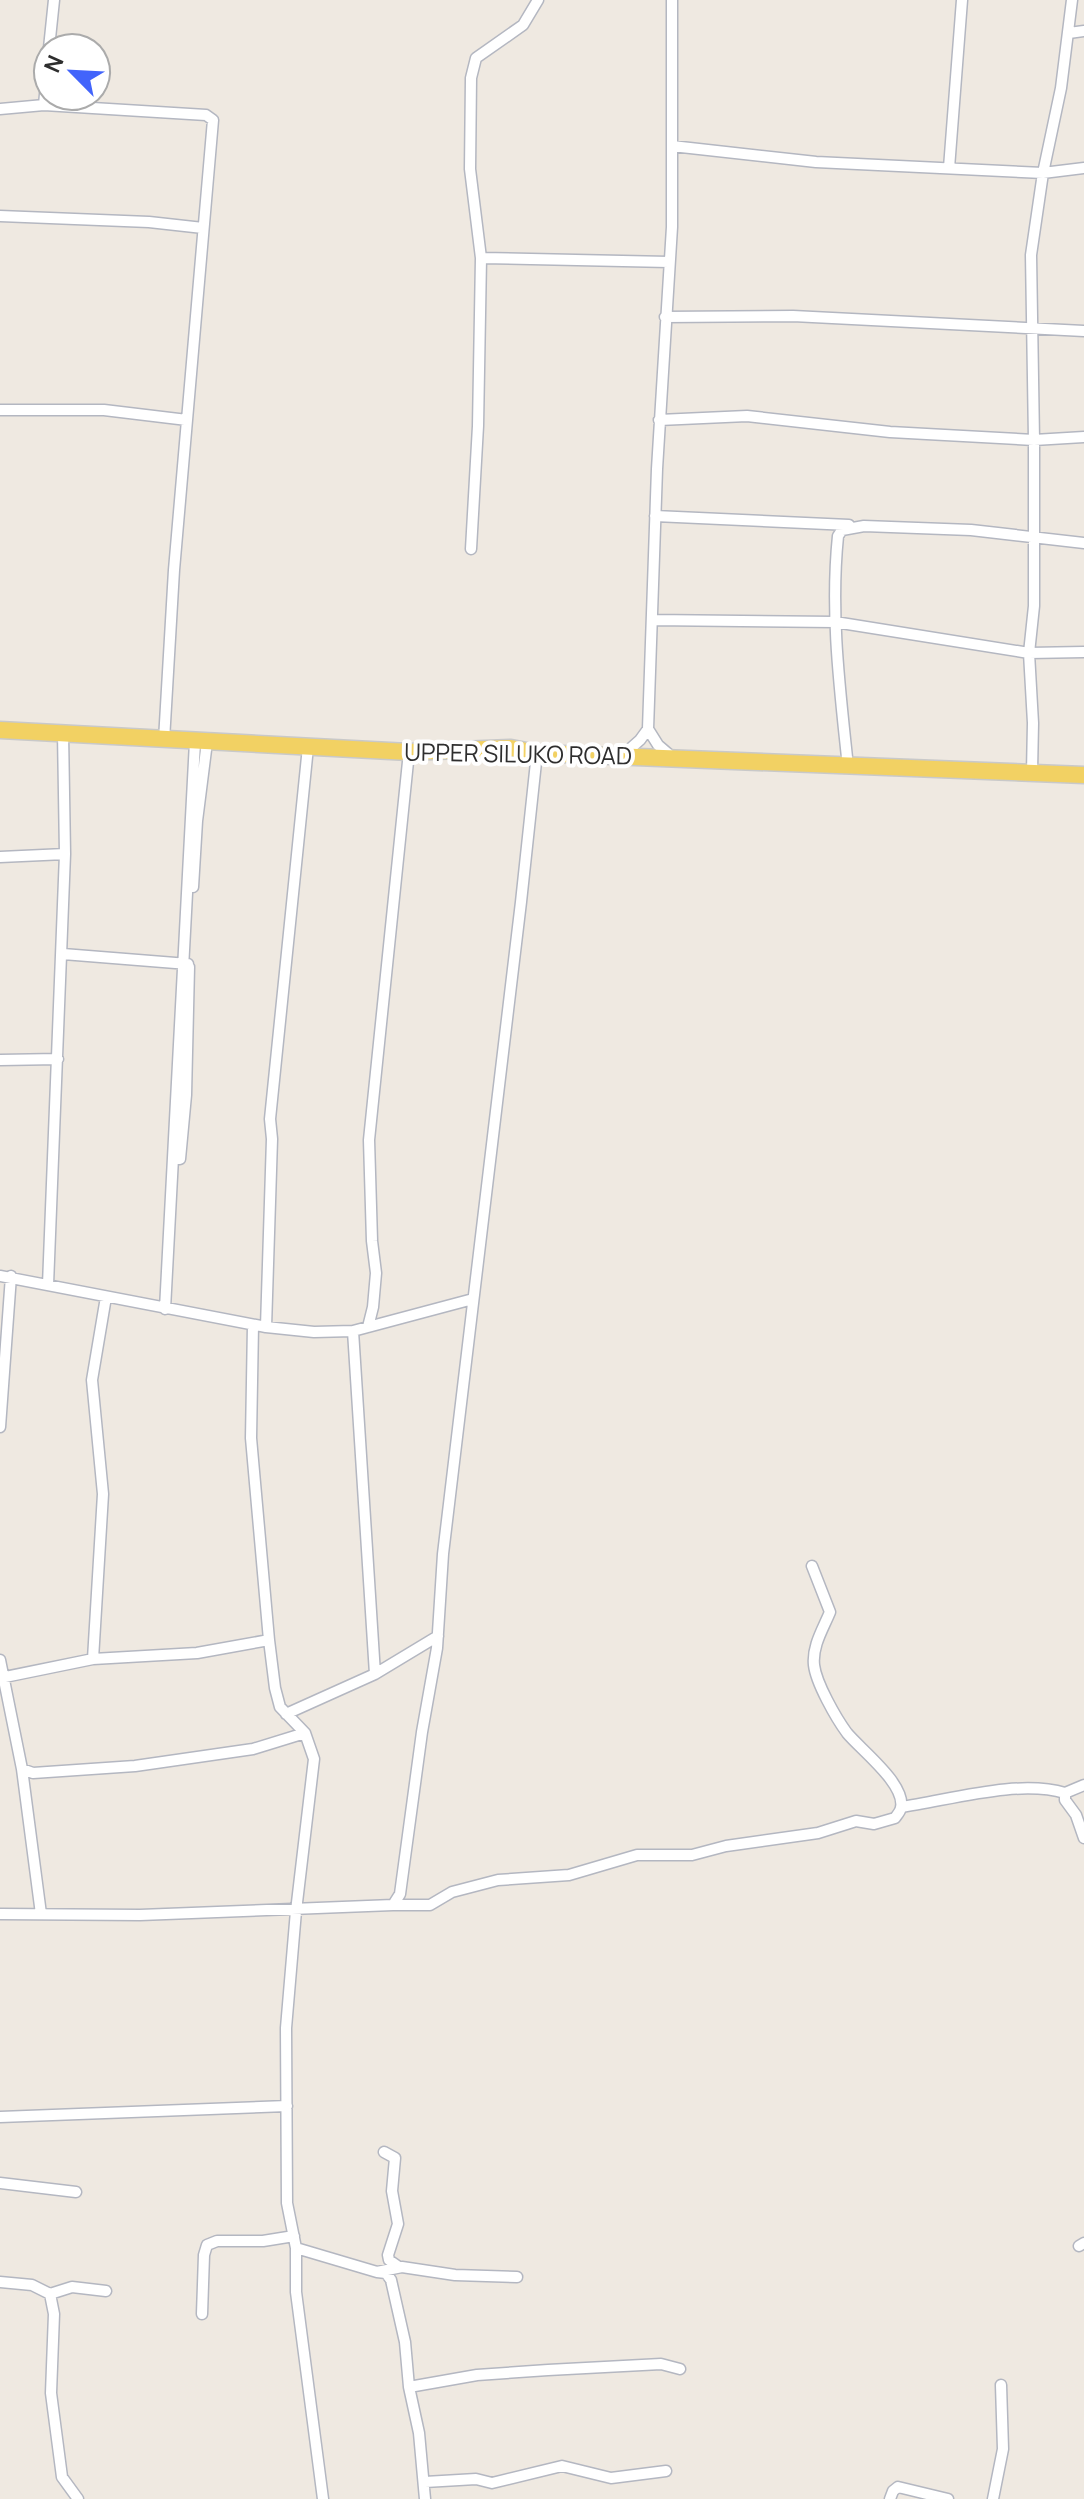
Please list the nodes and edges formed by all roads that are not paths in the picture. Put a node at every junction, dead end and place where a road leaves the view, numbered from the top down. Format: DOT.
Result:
graph roads {
  1 [pos="54,0"];
  2 [pos="538,0"];
  3 [pos="672,0"];
  4 [pos="962,0"];
  5 [pos="1072,0"];
  6 [pos="1084,31"];
  7 [pos="51,32"];
  8 [pos="1069,33"];
  9 [pos="32,106"];
  10 [pos="0,109"];
  11 [pos="112,109"];
  12 [pos="672,146"];
  13 [pos="949,168"];
  14 [pos="1084,168"];
  15 [pos="1043,173"];
  16 [pos="0,216"];
  17 [pos="203,228"];
  18 [pos="481,258"];
  19 [pos="669,262"];
  20 [pos="665,317"];
  21 [pos="1034,330"];
  22 [pos="1084,331"];
  23 [pos="0,410"];
  24 [pos="187,420"];
  25 [pos="659,420"];
  26 [pos="1084,437"];
  27 [pos="1034,440"];
  28 [pos="655,516"];
  29 [pos="864,526"];
  30 [pos="1033,536"];
  31 [pos="1084,543"];
  32 [pos="471,549"];
  33 [pos="652,620"];
  34 [pos="835,622"];
  35 [pos="1084,652"];
  36 [pos="1029,653"];
  37 [pos="648,729"];
  38 [pos="0,730"];
  39 [pos="63,733"];
  40 [pos="164,740"];
  41 [pos="201,742"];
  42 [pos="308,747"];
  43 [pos="409,752"];
  44 [pos="537,753"];
  45 [pos="623,756"];
  46 [pos="672,757"];
  47 [pos="848,767"];
  48 [pos="1032,772"];
  49 [pos="1084,775"];
  50 [pos="65,854"];
  51 [pos="0,857"];
  52 [pos="62,952"];
  53 [pos="186,962"];
  54 [pos="58,1059"];
  55 [pos="0,1060"];
  56 [pos="180,1159"];
  57 [pos="5,1276"];
  58 [pos="48,1285"];
  59 [pos="106,1297"];
  60 [pos="473,1299"];
  61 [pos="165,1309"];
  62 [pos="253,1325"];
  63 [pos="266,1327"];
  64 [pos="368,1327"];
  65 [pos="353,1331"];
  66 [pos="0,1427"];
  67 [pos="812,1566"];
  68 [pos="438,1636"];
  69 [pos="269,1640"];
  70 [pos="93,1659"];
  71 [pos="0,1660"];
  72 [pos="375,1674"];
  73 [pos="2,1678"];
  74 [pos="286,1714"];
  75 [pos="305,1733"];
  76 [pos="22,1769"];
  77 [pos="1084,1785"];
  78 [pos="1065,1793"];
  79 [pos="901,1807"];
  80 [pos="1084,1838"];
  81 [pos="393,1905"];
  82 [pos="296,1911"];
  83 [pos="0,1914"];
  84 [pos="41,1914"];
  85 [pos="287,2106"];
  86 [pos="0,2117"];
  87 [pos="384,2152"];
  88 [pos="0,2183"];
  89 [pos="76,2192"];
  90 [pos="294,2236"];
  91 [pos="296,2248"];
  92 [pos="399,2267"];
  93 [pos="377,2272"];
  94 [pos="517,2277"];
  95 [pos="0,2282"];
  96 [pos="106,2291"];
  97 [pos="50,2294"];
  98 [pos="202,2314"];
  99 [pos="680,2369"];
  100 [pos="1001,2385"];
  101 [pos="409,2387"];
  102 [pos="666,2471"];
  103 [pos="425,2482"];
  104 [pos="78,2499"];
  105 [pos="323,2499"];
  106 [pos="425,2499"];
  107 [pos="890,2499"];
  108 [pos="948,2499"];
  109 [pos="993,2499"];
  1 -- 7 [label="street"];
  2 -- 18 [label="street"];
  3 -- 12 [label="street"];
  4 -- 13 [label="street"];
  5 -- 8 [label="street"];
  6 -- 8 [label="street"];
  8 -- 15 [label="street"];
  9 -- 10 [label="street"];
  11 -- 17 [label="street"];
  12 -- 13 [label="street"];
  12 -- 19 [label="street"];
  13 -- 15 [label="street"];
  14 -- 15 [label="street"];
  15 -- 21 [label="street"];
  16 -- 17 [label="street"];
  17 -- 24 [label="street"];
  18 -- 19 [label="street"];
  18 -- 32 [label="street"];
  19 -- 20 [label="street"];
  20 -- 21 [label="street"];
  20 -- 25 [label="street"];
  21 -- 22 [label="street"];
  21 -- 27 [label="street"];
  23 -- 24 [label="street"];
  24 -- 40 [label="street"];
  25 -- 27 [label="street"];
  25 -- 28 [label="street"];
  26 -- 27 [label="street"];
  27 -- 30 [label="street"];
  28 -- 29 [label="street"];
  28 -- 33 [label="street"];
  29 -- 30 [label="street"];
  29 -- 34 [label="street"];
  30 -- 31 [label="street"];
  30 -- 36 [label="street"];
  33 -- 34 [label="street"];
  33 -- 37 [label="street"];
  34 -- 36 [label="street"];
  34 -- 47 [label="street"];
  35 -- 36 [label="street"];
  36 -- 48 [label="street"];
  37 -- 45 [label="street"];
  37 -- 46 [label="street"];
  38 -- 39 [label="main road, UPPER SILUKO ROAD"];
  39 -- 40 [label="main road, UPPER SILUKO ROAD"];
  39 -- 50 [label="street"];
  40 -- 41 [label="main road, UPPER SILUKO ROAD"];
  41 -- 42 [label="main road, UPPER SILUKO ROAD"];
  41 -- 53 [label="street"];
  42 -- 43 [label="main road, UPPER SILUKO ROAD"];
  42 -- 63 [label="street"];
  43 -- 44 [label="main road, UPPER SILUKO ROAD"];
  43 -- 64 [label="street"];
  44 -- 45 [label="main road, UPPER SILUKO ROAD"];
  44 -- 60 [label="street"];
  45 -- 46 [label="main road, UPPER SILUKO ROAD"];
  46 -- 47 [label="main road, UPPER SILUKO ROAD"];
  47 -- 48 [label="main road, UPPER SILUKO ROAD"];
  48 -- 49 [label="main road, UPPER SILUKO ROAD"];
  50 -- 51 [label="street"];
  50 -- 52 [label="street"];
  52 -- 53 [label="street"];
  52 -- 54 [label="street"];
  53 -- 56 [label="street"];
  53 -- 61 [label="street"];
  54 -- 55 [label="street"];
  54 -- 58 [label="street"];
  57 -- 58 [label="street"];
  57 -- 66 [label="street"];
  58 -- 59 [label="street"];
  59 -- 61 [label="street"];
  59 -- 70 [label="street"];
  60 -- 64 [label="street"];
  60 -- 68 [label="street"];
  61 -- 62 [label="street"];
  62 -- 63 [label="street"];
  62 -- 69 [label="street"];
  63 -- 65 [label="street"];
  64 -- 65 [label="street"];
  65 -- 72 [label="street"];
  67 -- 79 [label="street"];
  68 -- 72 [label="street"];
  68 -- 81 [label="street"];
  69 -- 70 [label="street"];
  69 -- 74 [label="street"];
  70 -- 73 [label="street"];
  71 -- 73 [label="street"];
  72 -- 74 [label="street"];
  73 -- 76 [label="street"];
  74 -- 75 [label="street"];
  75 -- 76 [label="street"];
  75 -- 82 [label="street"];
  76 -- 84 [label="street"];
  77 -- 78 [label="street"];
  78 -- 79 [label="street"];
  78 -- 80 [label="street"];
  79 -- 81 [label="street"];
  81 -- 82 [label="street"];
  82 -- 84 [label="street"];
  82 -- 85 [label="street"];
  83 -- 84 [label="street"];
  85 -- 86 [label="street"];
  85 -- 90 [label="street"];
  87 -- 92 [label="street"];
  88 -- 89 [label="street"];
  90 -- 91 [label="street"];
  90 -- 98 [label="street"];
  91 -- 93 [label="street"];
  91 -- 105 [label="street"];
  92 -- 93 [label="street"];
  92 -- 94 [label="street"];
  93 -- 101 [label="street"];
  95 -- 97 [label="street"];
  96 -- 97 [label="street"];
  97 -- 104 [label="street"];
  99 -- 101 [label="street"];
  100 -- 109 [label="street"];
  101 -- 103 [label="street"];
  102 -- 103 [label="street"];
  103 -- 106 [label="street"];
  107 -- 108 [label="street"];
}
